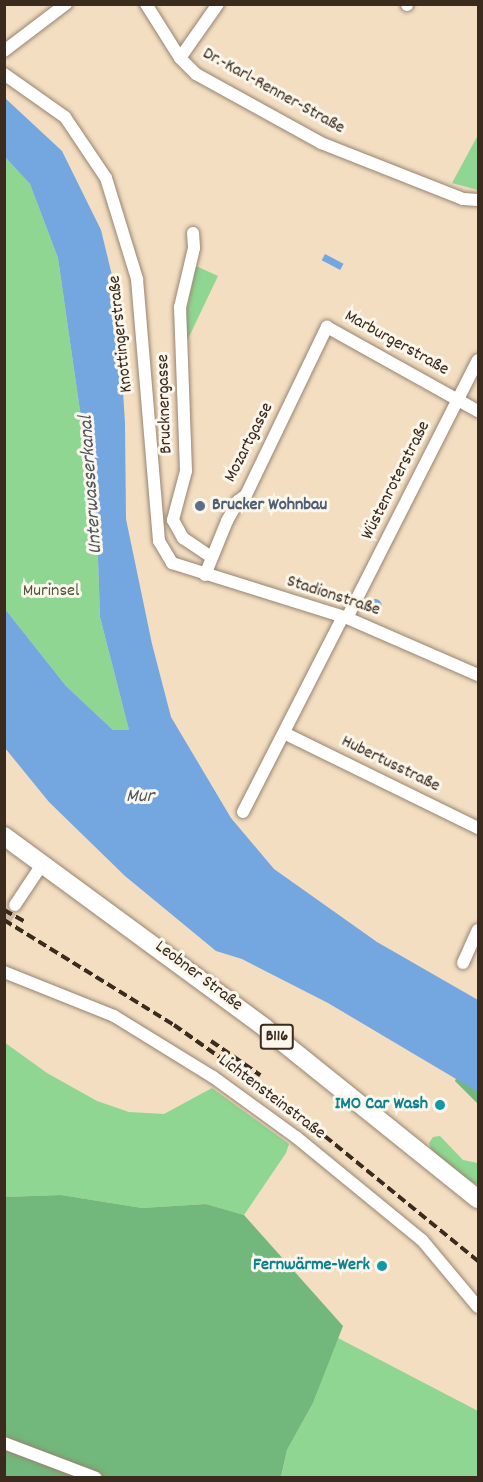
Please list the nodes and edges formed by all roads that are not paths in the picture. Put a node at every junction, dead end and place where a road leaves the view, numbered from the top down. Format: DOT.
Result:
graph roads {
  1 [pos="66,4"];
  2 [pos="146,4"];
  3 [pos="218,4"];
  4 [pos="4,51"];
  5 [pos="180,58"];
  6 [pos="4,74"];
  7 [pos="478,200"];
  8 [pos="193,233"];
  9 [pos="327,327"];
  10 [pos="478,360"];
  11 [pos="458,399"];
  12 [pos="478,411"];
  13 [pos="210,556"];
  14 [pos="170,566"];
  15 [pos="205,575"];
  16 [pos="345,617"];
  17 [pos="478,675"];
  18 [pos="286,734"];
  19 [pos="243,812"];
  20 [pos="478,828"];
  21 [pos="4,836"];
  22 [pos="43,863"];
  23 [pos="15,905"];
  24 [pos="478,930"];
  25 [pos="463,963"];
  26 [pos="4,972"];
  27 [pos="476,1195"];
  28 [pos="478,1307"];
  29 [pos="4,1443"];
  30 [pos="96,1478"];
  1 -- 4 [label="street"];
  2 -- 5 [label="street, Dr.-Karl-Renner-Straße"];
  3 -- 5 [label="street"];
  5 -- 7 [label="street, Dr.-Karl-Renner-Straße"];
  6 -- 14 [label="street, Knottingerstraße"];
  8 -- 13 [label="street, Brucknergasse"];
  9 -- 11 [label="street, Marburgerstraße"];
  9 -- 13 [label="street, Mozartgasse"];
  10 -- 11 [label="street, Wüstenroterstraße"];
  11 -- 12 [label="street, Marburgerstraße"];
  11 -- 16 [label="street, Wüstenroterstraße"];
  13 -- 15 [label="street, Mozartgasse"];
  14 -- 15 [label="street, Stadionstraße"];
  15 -- 16 [label="street, Stadionstraße"];
  16 -- 17 [label="street, Stadionstraße"];
  16 -- 18 [label="street"];
  18 -- 19 [label="street"];
  18 -- 20 [label="street, Hubertusstraße"];
  21 -- 22 [label="main road, Leobner Straße / B116"];
  22 -- 23 [label="street"];
  22 -- 27 [label="main road, Leobner Straße / B116"];
  24 -- 25 [label="street"];
  26 -- 28 [label="street, Lichtensteinstraße"];
  29 -- 30 [label="street"];
}
